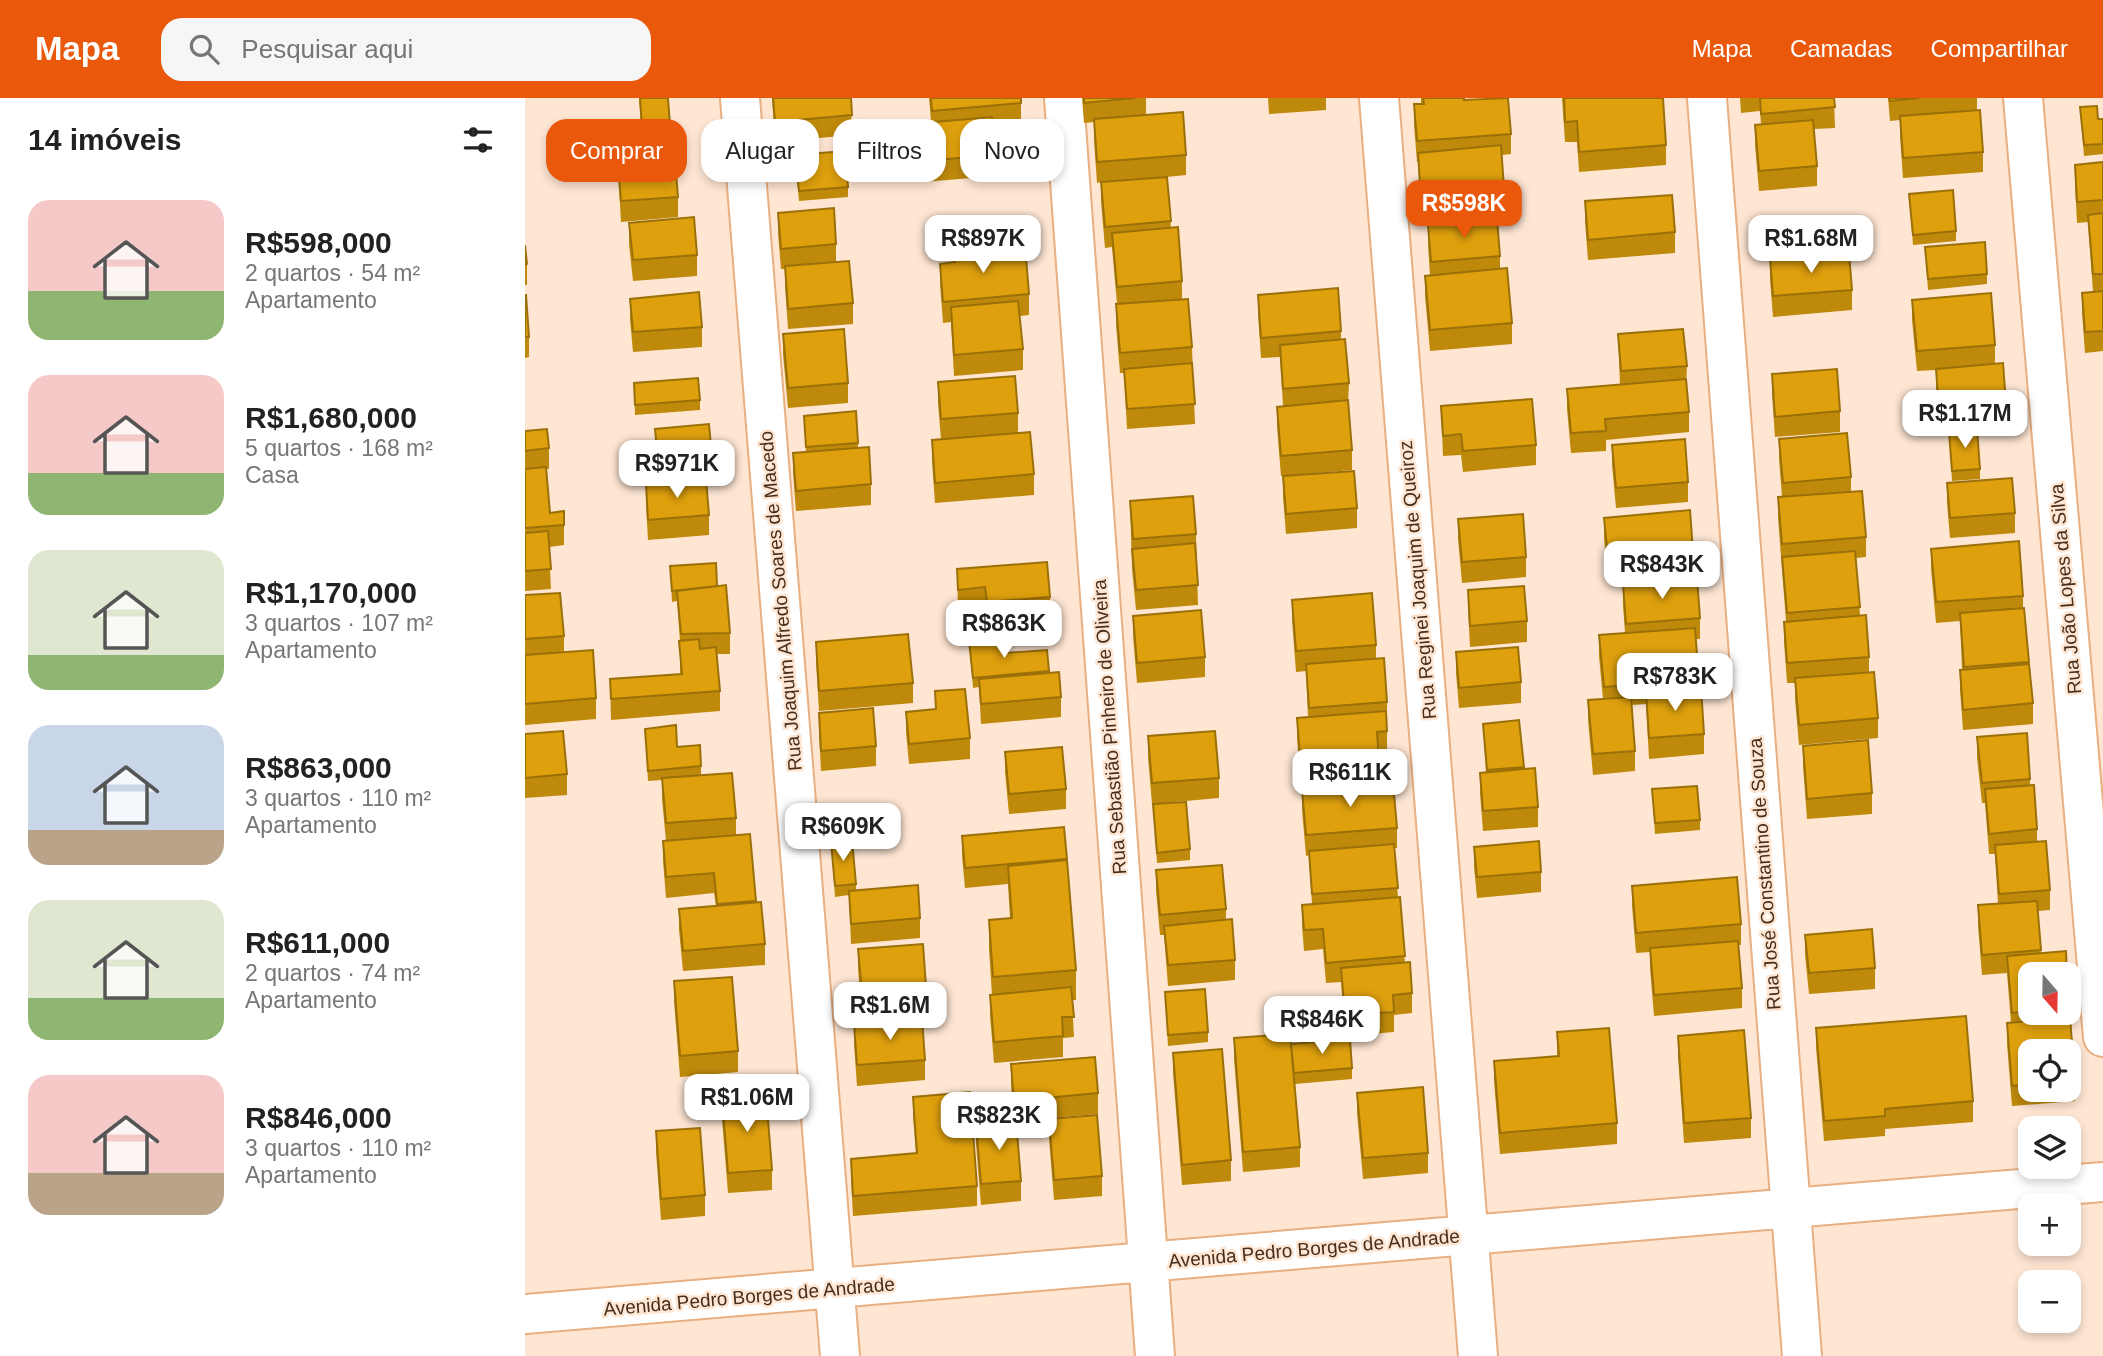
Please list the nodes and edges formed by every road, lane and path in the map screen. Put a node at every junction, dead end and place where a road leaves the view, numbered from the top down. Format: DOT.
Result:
graph roads {
  1 [pos="740,98"];
  2 [pos="1064,98"];
  3 [pos="1378,98"];
  4 [pos="1707,98"];
  5 [pos="2023,98"];
  6 [pos="2103,1037"];
  7 [pos="2103,1182"];
  8 [pos="1788,1209"];
  9 [pos="1469,1235"];
  10 [pos="1148,1262"];
  11 [pos="836,1289"];
  12 [pos="525,1314"];
  13 [pos="840,1356"];
  14 [pos="1155,1356"];
  15 [pos="1478,1356"];
  16 [pos="1802,1356"];
  1 -- 11 [label="street, Rua Joaquim Alfredo Soares de Macedo"];
  2 -- 10 [label="street, Rua Sebastião Pinheiro de Oliveira"];
  3 -- 9 [label="street, Rua Reginei Joaquim de Queiroz"];
  4 -- 8 [label="street, Rua José Constantino de Souza"];
  5 -- 6 [label="street, Rua João Lopes da Silva"];
  7 -- 8 [label="street, Avenida Pedro Borges de Andrade"];
  8 -- 9 [label="street, Avenida Pedro Borges de Andrade"];
  8 -- 16 [label="street, Rua José Constantino de Souza"];
  9 -- 10 [label="street, Avenida Pedro Borges de Andrade"];
  9 -- 15 [label="street, Rua Reginei Joaquim de Queiroz"];
  10 -- 11 [label="street, Avenida Pedro Borges de Andrade"];
  10 -- 14 [label="street, Rua Sebastião Pinheiro de Oliveira"];
  11 -- 12 [label="street, Avenida Pedro Borges de Andrade"];
  11 -- 13 [label="street, Rua Joaquim Alfredo Soares de Macedo"];
}
